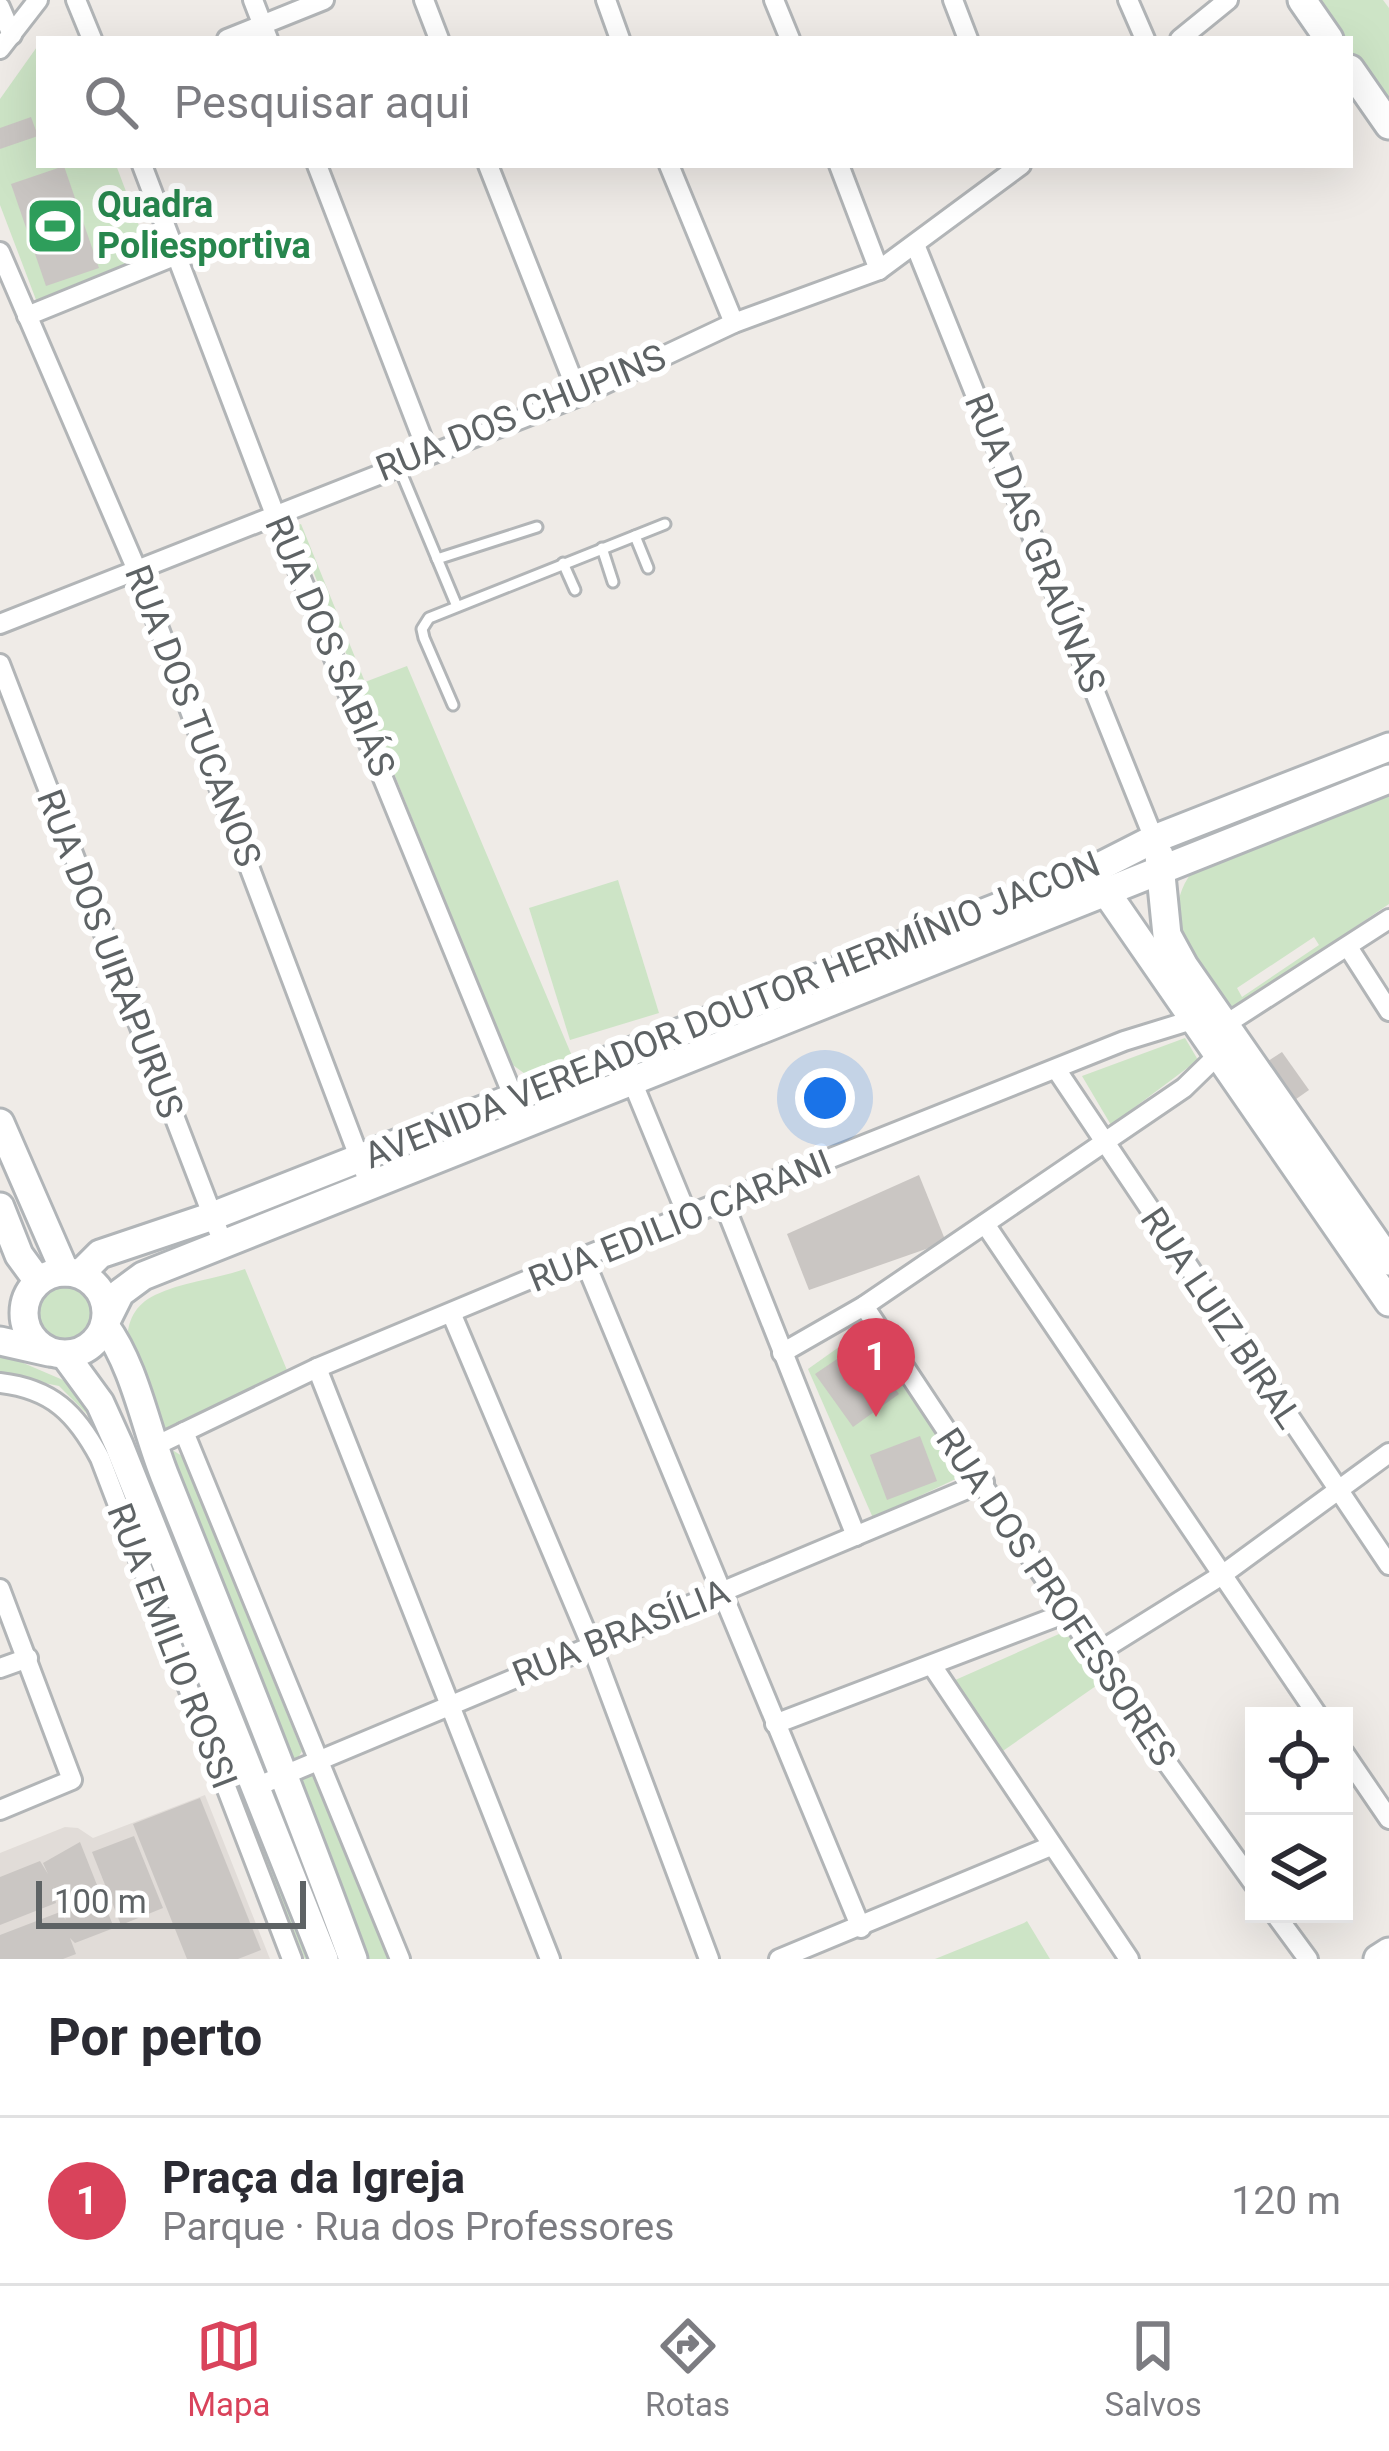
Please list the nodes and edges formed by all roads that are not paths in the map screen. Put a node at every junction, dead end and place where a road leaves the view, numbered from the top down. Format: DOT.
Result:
graph roads {
  1 [pos="38,0"];
  2 [pos="76,0"];
  3 [pos="253,0"];
  4 [pos="324,0"];
  5 [pos="424,0"];
  6 [pos="606,0"];
  7 [pos="774,0"];
  8 [pos="953,0"];
  9 [pos="1128,0"];
  10 [pos="1228,0"];
  11 [pos="1302,0"];
  12 [pos="0,7"];
  13 [pos="265,32"];
  14 [pos="91,36"];
  15 [pos="438,36"];
  16 [pos="619,36"];
  17 [pos="789,36"];
  18 [pos="967,36"];
  19 [pos="1144,36"];
  20 [pos="1184,36"];
  21 [pos="1327,36"];
  22 [pos="6,42"];
  23 [pos="1353,73"];
  24 [pos="1389,124"];
  25 [pos="143,168"];
  26 [pos="318,168"];
  27 [pos="489,168"];
  28 [pos="670,168"];
  29 [pos="840,168"];
  30 [pos="1016,168"];
  31 [pos="916,247"];
  32 [pos="0,252"];
  33 [pos="177,255"];
  34 [pos="879,270"];
  35 [pos="27,316"];
  36 [pos="734,323"];
  37 [pos="579,396"];
  38 [pos="428,453"];
  39 [pos="398,465"];
  40 [pos="274,512"];
  41 [pos="665,524"];
  42 [pos="537,526"];
  43 [pos="635,536"];
  44 [pos="602,548"];
  45 [pos="437,559"];
  46 [pos="563,563"];
  47 [pos="136,568"];
  48 [pos="648,568"];
  49 [pos="614,582"];
  50 [pos="575,590"];
  51 [pos="456,604"];
  52 [pos="0,624"];
  53 [pos="0,664"];
  54 [pos="453,705"];
  55 [pos="1389,747"];
  56 [pos="1389,779"];
  57 [pos="1154,839"];
  58 [pos="1162,868"];
  59 [pos="1099,883"];
  60 [pos="1389,919"];
  61 [pos="1348,947"];
  62 [pos="1389,1011"];
  63 [pos="1215,1031"];
  64 [pos="1056,1069"];
  65 [pos="632,1081"];
  66 [pos="512,1094"];
  67 [pos="0,1123"];
  68 [pos="525,1124"];
  69 [pos="1101,1144"];
  70 [pos="362,1156"];
  71 [pos="370,1186"];
  72 [pos="723,1201"];
  73 [pos="0,1208"];
  74 [pos="210,1216"];
  75 [pos="688,1217"];
  76 [pos="985,1224"];
  77 [pos="223,1243"];
  78 [pos="583,1257"];
  79 [pos="1389,1262"];
  80 [pos="73,1273"];
  81 [pos="33,1286"];
  82 [pos="0,1294"];
  83 [pos="1389,1302"];
  84 [pos="864,1306"];
  85 [pos="452,1315"];
  86 [pos="105,1323"];
  87 [pos="0,1341"];
  88 [pos="782,1353"];
  89 [pos="58,1354"];
  90 [pos="317,1368"];
  91 [pos="0,1383"];
  92 [pos="184,1432"];
  93 [pos="152,1447"];
  94 [pos="1389,1453"];
  95 [pos="984,1482"];
  96 [pos="1338,1489"];
  97 [pos="856,1536"];
  98 [pos="1389,1565"];
  99 [pos="1222,1575"];
  100 [pos="0,1588"];
  101 [pos="722,1591"];
  102 [pos="1069,1612"];
  103 [pos="591,1644"];
  104 [pos="1097,1653"];
  105 [pos="28,1658"];
  106 [pos="933,1666"];
  107 [pos="0,1668"];
  108 [pos="452,1704"];
  109 [pos="1312,1707"];
  110 [pos="775,1724"];
  111 [pos="321,1759"];
  112 [pos="1353,1766"];
  113 [pos="285,1774"];
  114 [pos="258,1786"];
  115 [pos="0,1810"];
  116 [pos="1389,1819"];
  117 [pos="1051,1846"];
  118 [pos="1245,1871"];
  119 [pos="1282,1923"];
  120 [pos="861,1928"];
  121 [pos="1389,1952"];
  122 [pos="292,1959"];
  123 [pos="323,1959"];
  124 [pos="353,1959"];
  125 [pos="400,1959"];
  126 [pos="550,1959"];
  127 [pos="709,1959"];
  128 [pos="779,1959"];
  129 [pos="1130,1959"];
  130 [pos="1308,1959"];
  131 [pos="1378,1959"];
  1 -- 22 [label="street"];
  2 -- 14 [label="street"];
  3 -- 13 [label="street"];
  4 -- 13 [label="street"];
  5 -- 15 [label="street"];
  6 -- 16 [label="street"];
  7 -- 17 [label="street"];
  8 -- 18 [label="street"];
  9 -- 19 [label="street"];
  10 -- 20 [label="street"];
  11 -- 21 [label="street"];
  12 -- 22 [label="street"];
  23 -- 24 [label="street"];
  25 -- 33 [label="street, RUA DOS SABIÁS"];
  26 -- 38 [label="street"];
  27 -- 37 [label="street"];
  28 -- 36 [label="street"];
  29 -- 34 [label="street"];
  30 -- 31 [label="street, RUA DOS CHUPINS"];
  31 -- 34 [label="street, RUA DOS CHUPINS"];
  31 -- 57 [label="street, RUA DAS GRAÚNAS"];
  32 -- 35 [label="street, RUA DOS TUCANOS"];
  33 -- 35 [label="street"];
  33 -- 40 [label="street, RUA DOS SABIÁS"];
  34 -- 36 [label="street, RUA DOS CHUPINS"];
  35 -- 47 [label="street, RUA DOS TUCANOS"];
  36 -- 37 [label="street, RUA DOS CHUPINS"];
  37 -- 38 [label="street, RUA DOS CHUPINS"];
  38 -- 39 [label="street, RUA DOS CHUPINS"];
  39 -- 40 [label="street, RUA DOS CHUPINS"];
  39 -- 45 [label="lane"];
  40 -- 47 [label="street, RUA DOS CHUPINS"];
  40 -- 66 [label="street, RUA DOS SABIÁS"];
  41 -- 43 [label="lane"];
  42 -- 45 [label="lane"];
  43 -- 44 [label="lane"];
  43 -- 48 [label="lane"];
  44 -- 46 [label="lane"];
  44 -- 49 [label="lane"];
  45 -- 51 [label="lane"];
  46 -- 50 [label="lane"];
  46 -- 51 [label="lane"];
  47 -- 52 [label="street, RUA DOS CHUPINS"];
  47 -- 70 [label="street, RUA DOS TUCANOS"];
  51 -- 54 [label="lane"];
  53 -- 74 [label="street, RUA DOS UIRAPURUS"];
  55 -- 57 [label="street, AVENIDA VEREADOR DOUTOR HERMÍNIO JACON"];
  56 -- 58 [label="street, AVENIDA VEREADOR DOUTOR HERMÍNIO JACON"];
  57 -- 58 [label="street"];
  57 -- 59 [label="street, AVENIDA VEREADOR DOUTOR HERMÍNIO JACON"];
  58 -- 59 [label="street, AVENIDA VEREADOR DOUTOR HERMÍNIO JACON"];
  58 -- 63 [label="street"];
  59 -- 63 [label="street"];
  59 -- 65 [label="street, AVENIDA VEREADOR DOUTOR HERMÍNIO JACON"];
  59 -- 66 [label="street, AVENIDA VEREADOR DOUTOR HERMÍNIO JACON"];
  60 -- 61 [label="street"];
  61 -- 62 [label="street"];
  61 -- 63 [label="street"];
  63 -- 64 [label="street, RUA EDILIO CARANI"];
  63 -- 69 [label="street"];
  63 -- 79 [label="street"];
  63 -- 83 [label="street"];
  64 -- 69 [label="street, RUA LUIZ BIRAL"];
  64 -- 72 [label="street, RUA EDILIO CARANI"];
  65 -- 68 [label="street, AVENIDA VEREADOR DOUTOR HERMÍNIO JACON"];
  65 -- 75 [label="street"];
  66 -- 68 [label="street, RUA DOS SABIÁS"];
  66 -- 70 [label="street, AVENIDA VEREADOR DOUTOR HERMÍNIO JACON"];
  67 -- 80 [label="street"];
  68 -- 71 [label="street, AVENIDA VEREADOR DOUTOR HERMÍNIO JACON"];
  69 -- 76 [label="street"];
  69 -- 96 [label="street, RUA LUIZ BIRAL"];
  70 -- 71 [label="street, RUA DOS TUCANOS"];
  70 -- 74 [label="street, AVENIDA VEREADOR DOUTOR HERMÍNIO JACON"];
  71 -- 77 [label="street, AVENIDA VEREADOR DOUTOR HERMÍNIO JACON"];
  72 -- 75 [label="street, RUA EDILIO CARANI"];
  72 -- 88 [label="street"];
  73 -- 81 [label="street"];
  74 -- 77 [label="street, RUA DOS UIRAPURUS"];
  74 -- 80 [label="street, AVENIDA VEREADOR DOUTOR HERMÍNIO JACON"];
  75 -- 78 [label="street, RUA EDILIO CARANI"];
  76 -- 84 [label="street"];
  76 -- 99 [label="street"];
  77 -- 86 [label="street, AVENIDA VEREADOR DOUTOR HERMÍNIO JACON"];
  78 -- 85 [label="street, RUA EDILIO CARANI"];
  78 -- 101 [label="street"];
  80 -- 81 [label="street"];
  80 -- 86 [label="street"];
  81 -- 82 [label="street"];
  81 -- 89 [label="street"];
  84 -- 88 [label="street"];
  84 -- 95 [label="street, RUA DOS PROFESSORES"];
  85 -- 90 [label="street, RUA EDILIO CARANI"];
  85 -- 103 [label="street"];
  86 -- 89 [label="street"];
  86 -- 93 [label="street"];
  87 -- 89 [label="street"];
  88 -- 97 [label="street"];
  89 -- 114 [label="street"];
  90 -- 92 [label="street, RUA EDILIO CARANI"];
  90 -- 108 [label="street"];
  91 -- 122 [label="street, RUA EMILIO ROSSI"];
  92 -- 93 [label="street, RUA EDILIO CARANI"];
  92 -- 111 [label="street"];
  93 -- 113 [label="street"];
  94 -- 96 [label="street"];
  95 -- 97 [label="street, RUA BRASÍLIA"];
  95 -- 102 [label="street, RUA DOS PROFESSORES"];
  96 -- 98 [label="street, RUA LUIZ BIRAL"];
  96 -- 99 [label="street"];
  97 -- 101 [label="street, RUA BRASÍLIA"];
  99 -- 104 [label="street"];
  99 -- 109 [label="street"];
  100 -- 105 [label="street"];
  101 -- 103 [label="street, RUA BRASÍLIA"];
  101 -- 110 [label="street"];
  102 -- 104 [label="street, RUA DOS PROFESSORES"];
  102 -- 106 [label="street"];
  103 -- 108 [label="street, RUA BRASÍLIA"];
  103 -- 127 [label="street"];
  104 -- 118 [label="street, RUA DOS PROFESSORES"];
  105 -- 107 [label="street"];
  105 -- 115 [label="street"];
  106 -- 110 [label="street"];
  106 -- 117 [label="street"];
  108 -- 111 [label="street, RUA BRASÍLIA"];
  108 -- 126 [label="street"];
  110 -- 120 [label="street"];
  111 -- 113 [label="street, RUA BRASÍLIA"];
  111 -- 125 [label="street"];
  112 -- 116 [label="street"];
  113 -- 114 [label="street, RUA BRASÍLIA"];
  113 -- 124 [label="street"];
  114 -- 123 [label="street"];
  117 -- 120 [label="street"];
  117 -- 129 [label="street"];
  119 -- 130 [label="street"];
  120 -- 128 [label="street"];
  121 -- 131 [label="street"];
}
